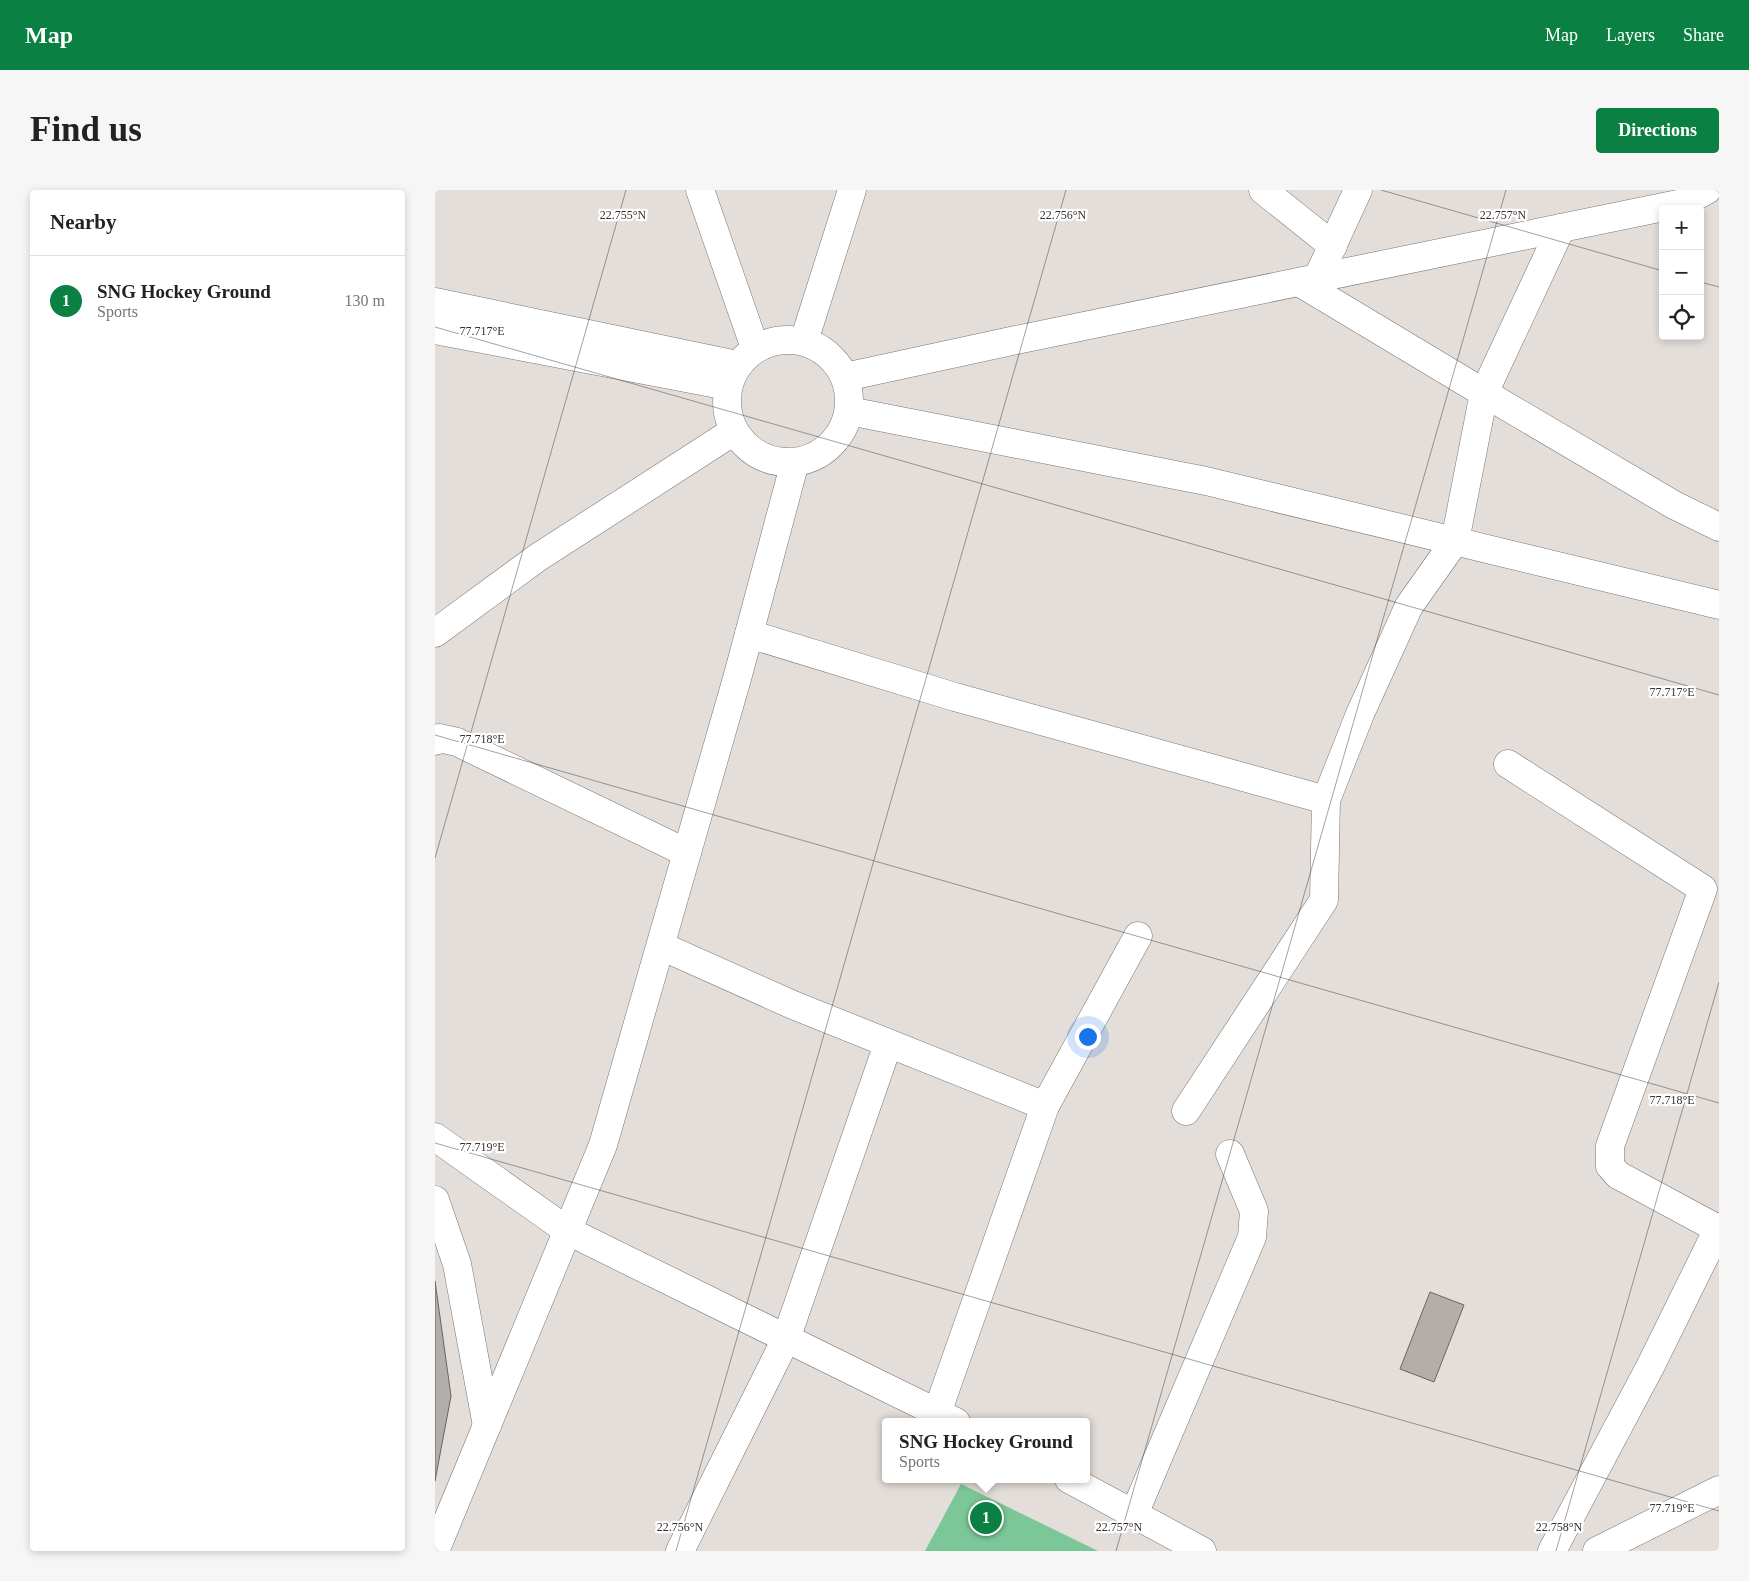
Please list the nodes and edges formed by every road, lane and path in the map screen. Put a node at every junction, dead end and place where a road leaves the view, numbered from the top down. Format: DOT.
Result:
graph roads {
  1 [pos="701,190"];
  2 [pos="852,190"];
  3 [pos="1263,190"];
  4 [pos="1358,190"];
  5 [pos="1707,190"];
  6 [pos="1561,228"];
  7 [pos="1333,246"];
  8 [pos="1309,279"];
  9 [pos="435,302"];
  10 [pos="435,330"];
  11 [pos="804,341"];
  12 [pos="740,366"];
  13 [pos="845,377"];
  14 [pos="1484,393"];
  15 [pos="849,411"];
  16 [pos="734,431"];
  17 [pos="795,462"];
  18 [pos="1719,527"];
  19 [pos="1455,541"];
  20 [pos="1719,604"];
  21 [pos="435,632"];
  22 [pos="749,634"];
  23 [pos="435,741"];
  24 [pos="1508,764"];
  25 [pos="1326,800"];
  26 [pos="687,853"];
  27 [pos="1137,936"];
  28 [pos="661,946"];
  29 [pos="889,1044"];
  30 [pos="1045,1106"];
  31 [pos="1186,1111"];
  32 [pos="435,1137"];
  33 [pos="1230,1154"];
  34 [pos="435,1200"];
  35 [pos="1719,1228"];
  36 [pos="567,1231"];
  37 [pos="786,1339"];
  38 [pos="947,1417"];
  39 [pos="487,1426"];
  40 [pos="1076,1483"];
  41 [pos="1719,1490"];
  42 [pos="1134,1514"];
  43 [pos="435,1551"];
  44 [pos="680,1551"];
  45 [pos="1203,1551"];
  46 [pos="1552,1551"];
  47 [pos="1597,1551"];
  1 -- 12 [label="street"];
  2 -- 11 [label="street"];
  3 -- 7 [label="street"];
  4 -- 7 [label="street"];
  5 -- 6 [label="street"];
  6 -- 8 [label="street"];
  6 -- 14 [label="street"];
  7 -- 8 [label="street"];
  8 -- 13 [label="street"];
  8 -- 14 [label="street"];
  9 -- 12 [label="street"];
  10 -- 12 [label="street"];
  11 -- 12 [label="street"];
  11 -- 13 [label="street"];
  12 -- 16 [label="street"];
  13 -- 15 [label="street"];
  14 -- 18 [label="street"];
  14 -- 19 [label="street"];
  15 -- 17 [label="street"];
  15 -- 19 [label="street"];
  16 -- 17 [label="street"];
  16 -- 21 [label="street"];
  17 -- 22 [label="street"];
  19 -- 20 [label="street"];
  19 -- 25 [label="street"];
  22 -- 25 [label="street"];
  22 -- 26 [label="street"];
  23 -- 26 [label="street"];
  24 -- 35 [label="street"];
  25 -- 31 [label="street"];
  26 -- 28 [label="street"];
  27 -- 30 [label="street"];
  28 -- 29 [label="street"];
  28 -- 36 [label="street"];
  29 -- 30 [label="street"];
  29 -- 37 [label="street"];
  30 -- 38 [label="street"];
  32 -- 36 [label="street"];
  33 -- 42 [label="street"];
  34 -- 39 [label="street"];
  35 -- 46 [label="street"];
  36 -- 37 [label="street"];
  36 -- 39 [label="street"];
  37 -- 38 [label="street"];
  37 -- 44 [label="street"];
  39 -- 43 [label="street"];
  40 -- 42 [label="street"];
  41 -- 47 [label="street"];
  42 -- 45 [label="street"];
}
